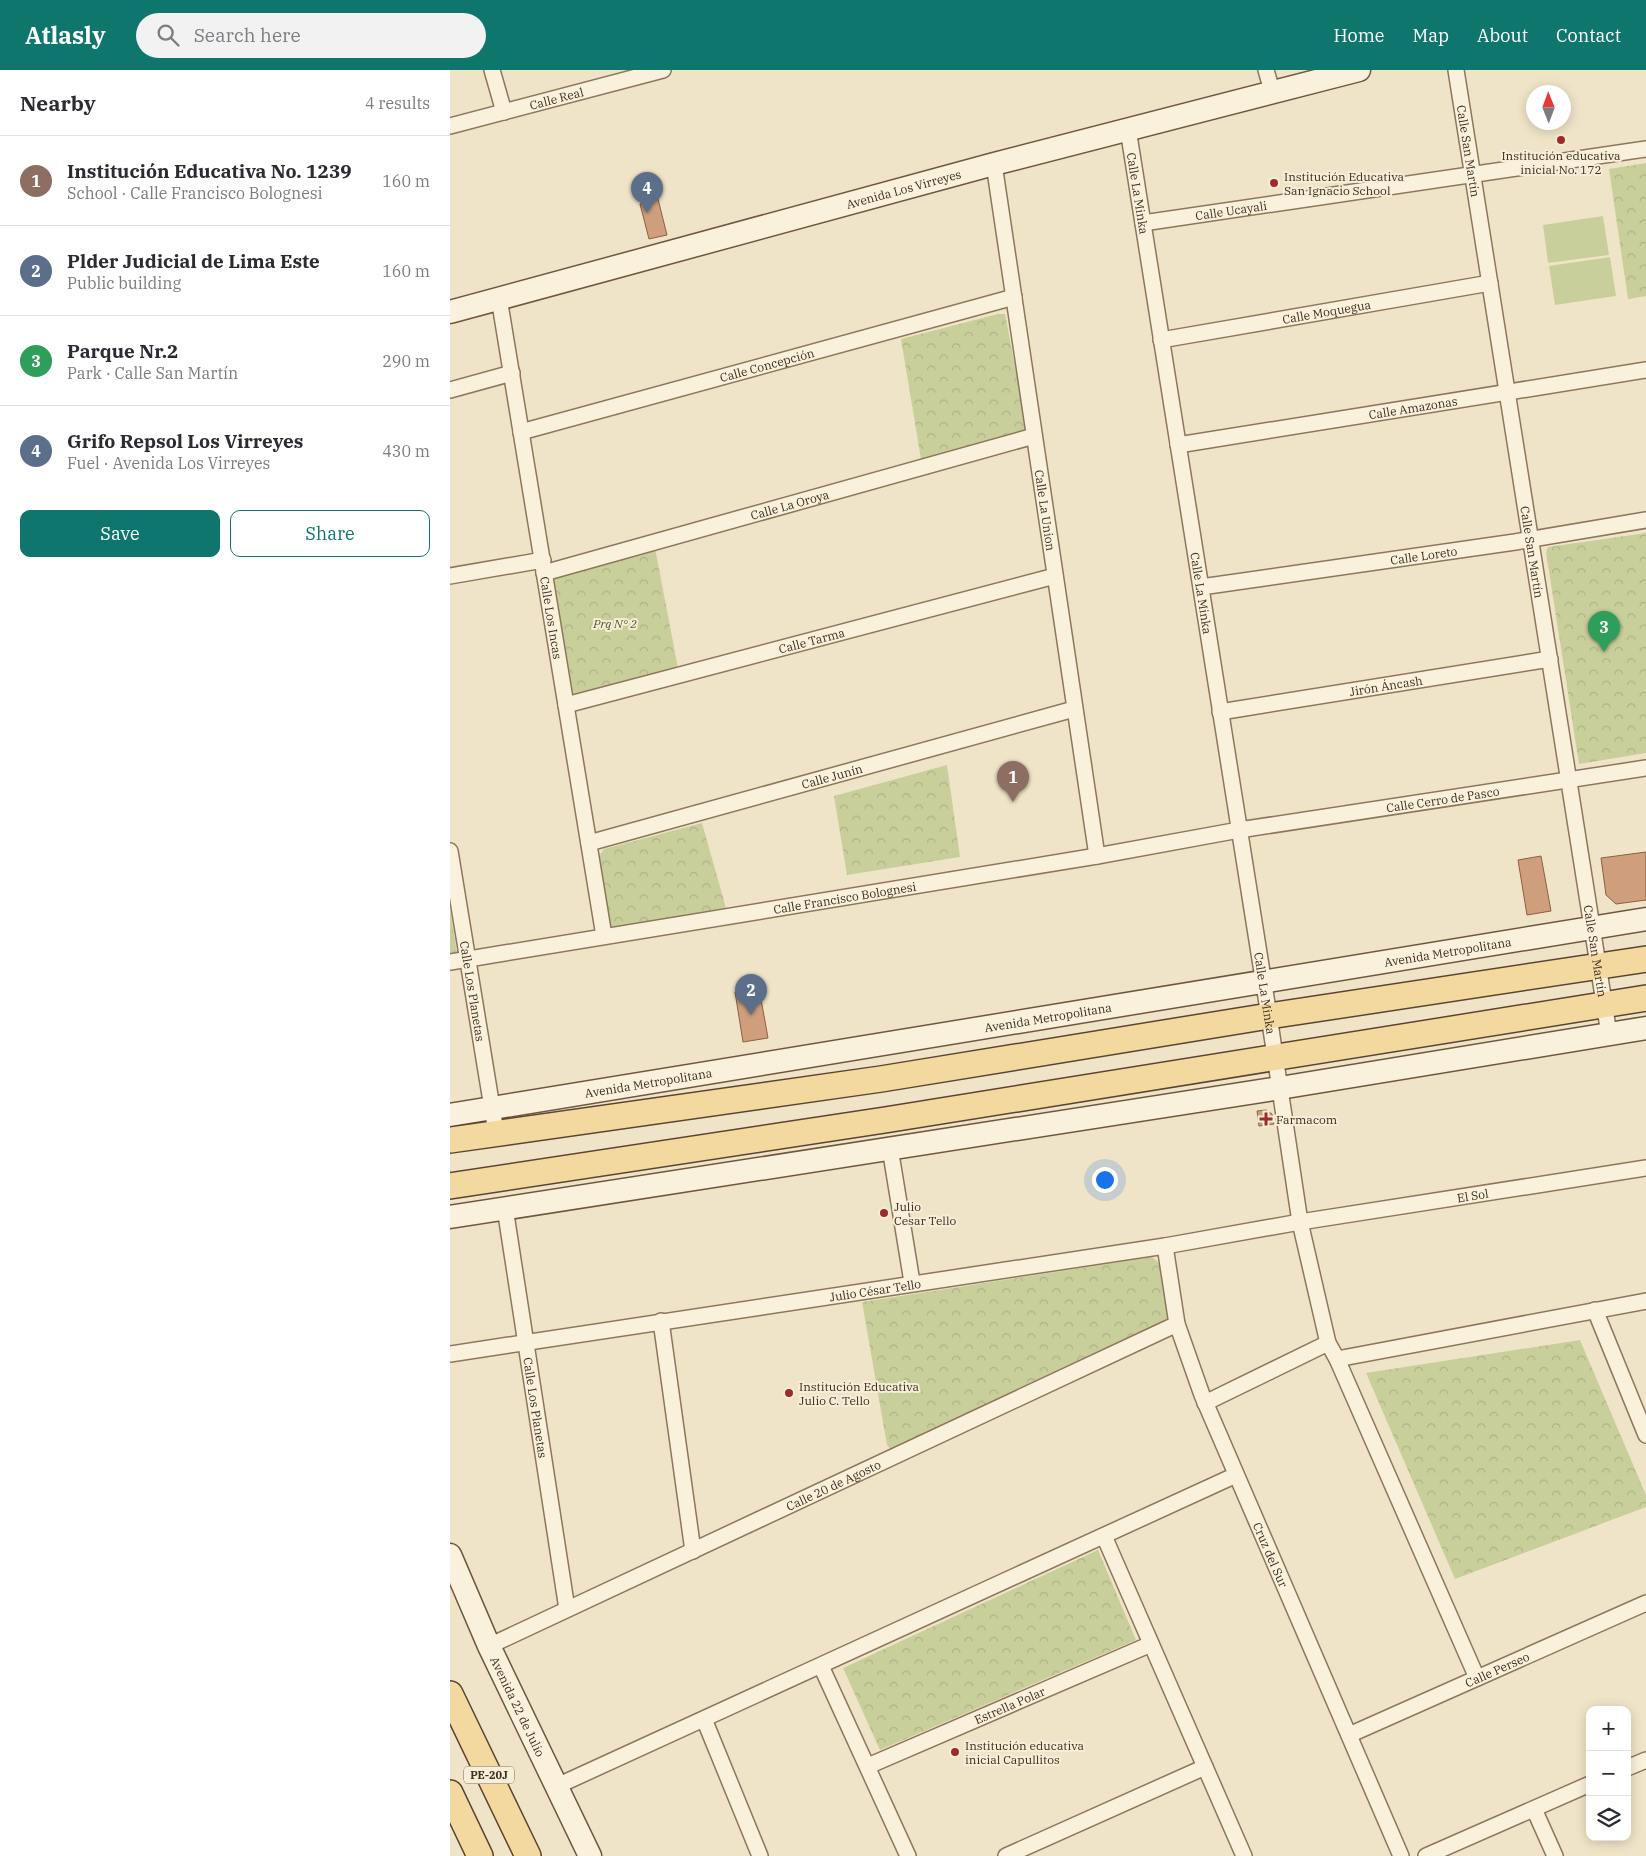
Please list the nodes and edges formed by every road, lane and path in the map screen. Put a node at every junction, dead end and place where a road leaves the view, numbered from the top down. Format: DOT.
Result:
graph roads {
  1 [pos="492,70"];
  2 [pos="664,70"];
  3 [pos="1359,70"];
  4 [pos="1456,70"];
  5 [pos="1269,81"];
  6 [pos="504,112"];
  7 [pos="450,126"];
  8 [pos="1128,129"];
  9 [pos="1646,149"];
  10 [pos="994,164"];
  11 [pos="1473,175"];
  12 [pos="1143,223"];
  13 [pos="1490,283"];
  14 [pos="1014,297"];
  15 [pos="499,298"];
  16 [pos="450,312"];
  17 [pos="1161,340"];
  18 [pos="1646,370"];
  19 [pos="512,373"];
  20 [pos="450,390"];
  21 [pos="1507,392"];
  22 [pos="521,432"];
  23 [pos="1034,436"];
  24 [pos="1178,445"];
  25 [pos="1646,520"];
  26 [pos="1531,539"];
  27 [pos="544,567"];
  28 [pos="450,576"];
  29 [pos="1055,576"];
  30 [pos="1201,587"];
  31 [pos="1550,659"];
  32 [pos="566,705"];
  33 [pos="1074,709"];
  34 [pos="1220,712"];
  35 [pos="1646,768"];
  36 [pos="1568,779"];
  37 [pos="1239,830"];
  38 [pos="589,843"];
  39 [pos="450,851"];
  40 [pos="1097,856"];
  41 [pos="1646,919"];
  42 [pos="1592,928"];
  43 [pos="604,936"];
  44 [pos="1646,959"];
  45 [pos="468,960"];
  46 [pos="450,962"];
  47 [pos="1599,966"];
  48 [pos="1264,983"];
  49 [pos="1646,998"];
  50 [pos="1604,1004"];
  51 [pos="1269,1016"];
  52 [pos="1646,1028"];
  53 [pos="1609,1034"];
  54 [pos="1275,1058"];
  55 [pos="1280,1088"];
  56 [pos="450,1114"];
  57 [pos="494,1120"];
  58 [pos="450,1140"];
  59 [pos="890,1148"];
  60 [pos="1646,1168"];
  61 [pos="450,1186"];
  62 [pos="506,1208"];
  63 [pos="450,1218"];
  64 [pos="1300,1222"];
  65 [pos="1165,1246"];
  66 [pos="912,1282"];
  67 [pos="1646,1301"];
  68 [pos="1595,1310"];
  69 [pos="661,1321"];
  70 [pos="1177,1324"];
  71 [pos="527,1342"];
  72 [pos="1328,1344"];
  73 [pos="450,1354"];
  74 [pos="1338,1359"];
  75 [pos="1205,1403"];
  76 [pos="1646,1435"];
  77 [pos="1236,1475"];
  78 [pos="1104,1536"];
  79 [pos="693,1551"];
  80 [pos="450,1554"];
  81 [pos="1646,1603"];
  82 [pos="567,1610"];
  83 [pos="1151,1644"];
  84 [pos="489,1646"];
  85 [pos="821,1666"];
  86 [pos="1477,1678"];
  87 [pos="450,1694"];
  88 [pos="704,1720"];
  89 [pos="1349,1735"];
  90 [pos="1646,1760"];
  91 [pos="868,1766"];
  92 [pos="1631,1766"];
  93 [pos="1205,1767"];
  94 [pos="557,1786"];
  95 [pos="1586,1786"];
  96 [pos="450,1793"];
  97 [pos="1534,1808"];
  98 [pos="480,1856"];
  99 [pos="528,1856"];
  100 [pos="590,1856"];
  101 [pos="760,1856"];
  102 [pos="908,1856"];
  103 [pos="1006,1856"];
  104 [pos="1244,1856"];
  105 [pos="1402,1856"];
  106 [pos="1426,1856"];
  107 [pos="1555,1856"];
  1 -- 6 [label="street"];
  2 -- 6 [label="street, Calle Real"];
  3 -- 5 [label="street, Avenida Los Virreyes"];
  4 -- 11 [label="street, Calle San Martín"];
  5 -- 8 [label="street, Avenida Los Virreyes"];
  6 -- 7 [label="street, Calle Real"];
  8 -- 10 [label="street, Avenida Los Virreyes"];
  8 -- 12 [label="street, Calle La Minka"];
  9 -- 11 [label="street, Calle Ucayali"];
  10 -- 14 [label="street, Calle La Union"];
  10 -- 15 [label="street, Avenida Los Virreyes"];
  11 -- 12 [label="street, Calle Ucayali"];
  11 -- 13 [label="street, Calle San Martín"];
  12 -- 17 [label="street, Calle La Minka"];
  13 -- 17 [label="street, Calle Moquegua"];
  13 -- 21 [label="street, Calle San Martín"];
  14 -- 22 [label="street, Calle Concepción"];
  14 -- 23 [label="street, Calle La Union"];
  15 -- 16 [label="street, Avenida Los Virreyes"];
  15 -- 19 [label="street, Calle Los Incas"];
  17 -- 24 [label="street, Calle La Minka"];
  18 -- 21 [label="street, Calle Amazonas"];
  19 -- 20 [label="street"];
  19 -- 22 [label="street, Calle Los Incas"];
  21 -- 24 [label="street, Calle Amazonas"];
  21 -- 26 [label="street, Calle San Martín"];
  22 -- 27 [label="street, Calle Los Incas"];
  23 -- 27 [label="street, Calle La Oroya"];
  23 -- 29 [label="street, Calle La Union"];
  24 -- 30 [label="street, Calle La Minka"];
  25 -- 26 [label="street, Calle Loreto"];
  26 -- 30 [label="street, Calle Loreto"];
  26 -- 31 [label="street, Calle San Martín"];
  27 -- 28 [label="street, Calle La Oroya"];
  27 -- 32 [label="street, Calle Los Incas"];
  29 -- 32 [label="street, Calle Tarma"];
  29 -- 33 [label="street, Calle La Union"];
  30 -- 34 [label="street, Calle La Minka"];
  31 -- 34 [label="street, Jirón Áncash"];
  31 -- 36 [label="street, Calle San Martín"];
  32 -- 38 [label="street, Calle Los Incas"];
  33 -- 38 [label="street, Calle Junín"];
  33 -- 40 [label="street, Calle La Union"];
  34 -- 37 [label="street, Calle La Minka"];
  35 -- 36 [label="street, Calle Cerro de Pasco"];
  36 -- 37 [label="street, Calle Cerro de Pasco"];
  36 -- 42 [label="street, Calle San Martín"];
  37 -- 40 [label="street, Calle Francisco Bolognesi"];
  37 -- 48 [label="street, Calle La Minka"];
  38 -- 43 [label="street, Calle Los Incas"];
  39 -- 45 [label="street, Calle Los Planetas"];
  40 -- 43 [label="street, Calle Francisco Bolognesi"];
  41 -- 42 [label="street, Avenida Metropolitana"];
  42 -- 47 [label="street, Calle San Martín"];
  42 -- 48 [label="street, Avenida Metropolitana"];
  43 -- 45 [label="street, Calle Francisco Bolognesi"];
  44 -- 47 [label="main road, Avenida Metropolitana"];
  45 -- 46 [label="street, Calle Francisco Bolognesi"];
  45 -- 57 [label="street, Calle Los Planetas"];
  47 -- 50 [label="street, Calle San Martín"];
  47 -- 51 [label="main road, Avenida Metropolitana"];
  48 -- 51 [label="street, Calle La Minka"];
  48 -- 57 [label="street, Avenida Metropolitana"];
  49 -- 50 [label="main road"];
  50 -- 53 [label="street, Calle San Martín"];
  50 -- 54 [label="main road"];
  51 -- 54 [label="street, Calle La Minka"];
  51 -- 57 [label="main road, Avenida Metropolitana"];
  52 -- 53 [label="street"];
  53 -- 55 [label="street"];
  54 -- 55 [label="street, Calle La Minka"];
  54 -- 61 [label="main road"];
  55 -- 59 [label="street"];
  55 -- 64 [label="street, Calle La Minka"];
  56 -- 57 [label="street, Avenida Metropolitana"];
  57 -- 58 [label="main road, Avenida Metropolitana"];
  59 -- 62 [label="street"];
  59 -- 66 [label="street"];
  60 -- 64 [label="street, El Sol"];
  62 -- 63 [label="street"];
  62 -- 71 [label="street, Calle Los Planetas"];
  64 -- 65 [label="street, Julio César Tello"];
  64 -- 72 [label="street, Calle La Minka"];
  65 -- 66 [label="street, Julio César Tello"];
  65 -- 70 [label="street, Cruz del Sur"];
  66 -- 69 [label="street, Julio César Tello"];
  67 -- 68 [label="street"];
  68 -- 74 [label="street"];
  68 -- 76 [label="street"];
  69 -- 71 [label="street, Julio César Tello"];
  69 -- 79 [label="street"];
  70 -- 75 [label="street, Cruz del Sur"];
  70 -- 79 [label="street, Calle 20 de Agosto"];
  71 -- 73 [label="street, Julio César Tello"];
  71 -- 82 [label="street, Calle Los Planetas"];
  72 -- 74 [label="street"];
  72 -- 75 [label="street"];
  74 -- 86 [label="street"];
  75 -- 77 [label="street, Cruz del Sur"];
  77 -- 78 [label="street"];
  77 -- 89 [label="street, Cruz del Sur"];
  78 -- 83 [label="street"];
  78 -- 85 [label="street"];
  79 -- 82 [label="street, Calle 20 de Agosto"];
  80 -- 84 [label="street, Avenida 22 de Julio"];
  81 -- 86 [label="street, Calle Perseo"];
  82 -- 84 [label="street, Calle 20 de Agosto"];
  83 -- 91 [label="street, Estrella Polar"];
  83 -- 93 [label="street"];
  84 -- 94 [label="street, Avenida 22 de Julio"];
  85 -- 88 [label="street"];
  85 -- 91 [label="street"];
  86 -- 89 [label="street, Calle Perseo"];
  87 -- 99 [label="main road, PE-20J"];
  88 -- 94 [label="street"];
  88 -- 101 [label="street"];
  89 -- 105 [label="street, Cruz del Sur"];
  90 -- 92 [label="street"];
  91 -- 102 [label="street"];
  93 -- 103 [label="street"];
  93 -- 104 [label="street"];
  94 -- 100 [label="street, Avenida 22 de Julio"];
  95 -- 97 [label="street"];
  96 -- 98 [label="main road, PE-20J"];
  97 -- 106 [label="street"];
  97 -- 107 [label="street"];
}
